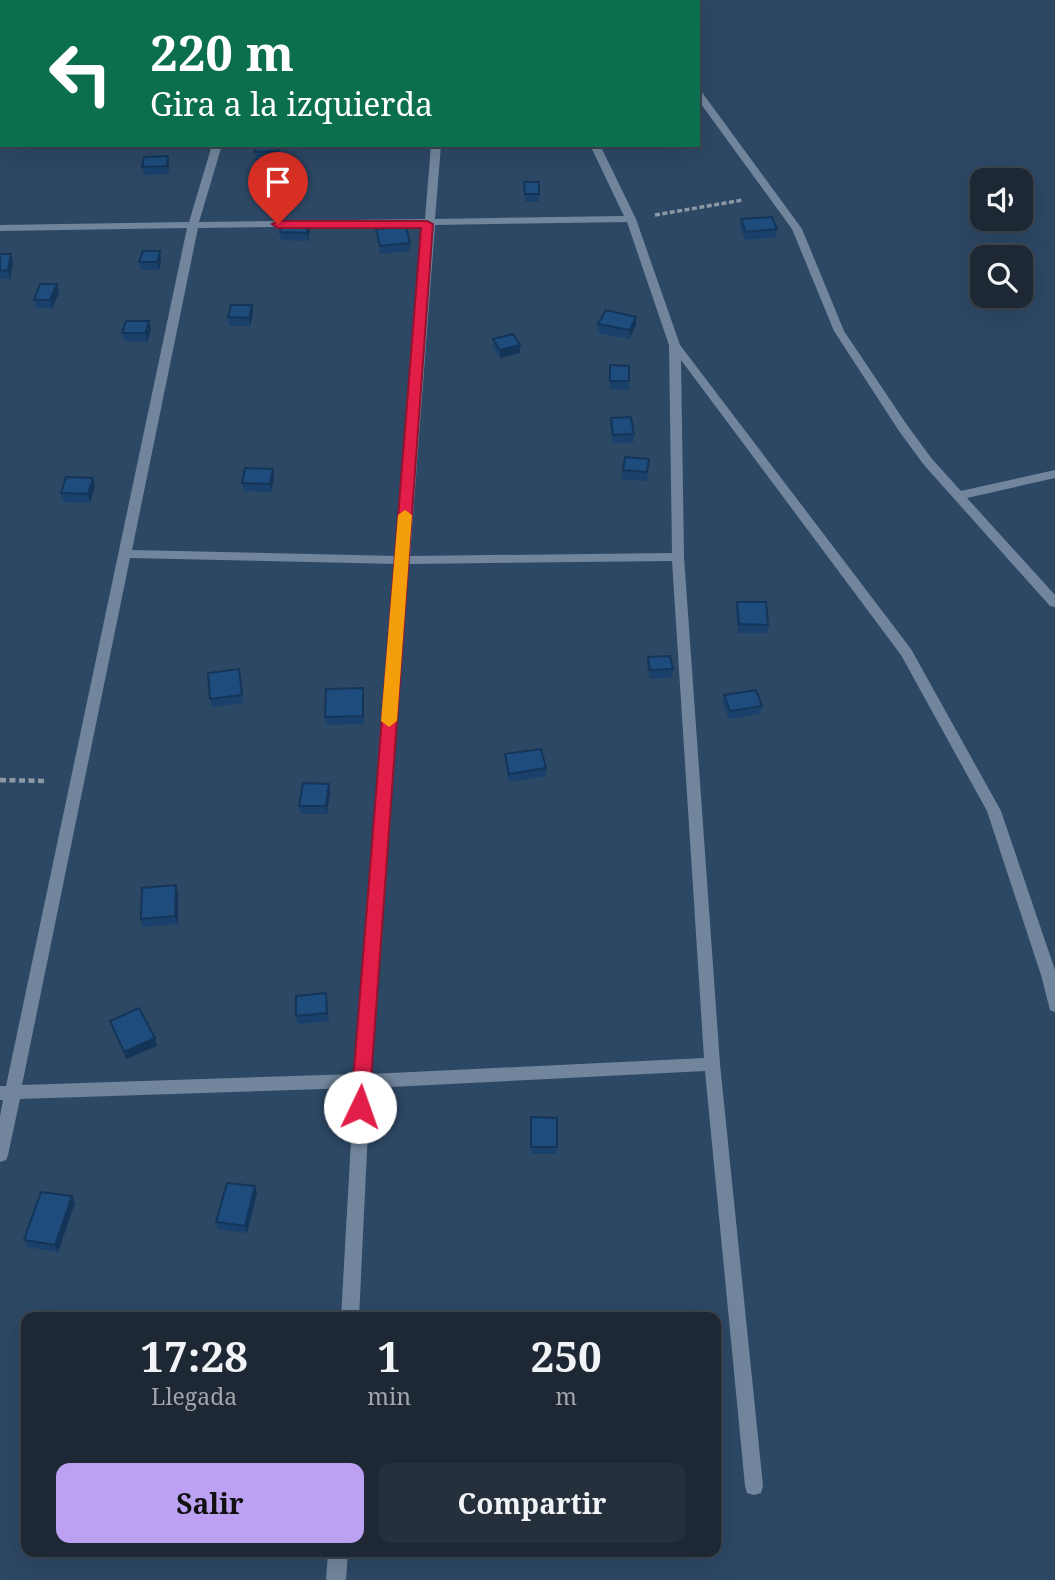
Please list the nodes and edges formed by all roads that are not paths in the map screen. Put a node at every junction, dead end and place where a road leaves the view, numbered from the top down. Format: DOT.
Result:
graph roads {
  1 [pos="700,96"];
  2 [pos="216,147"];
  3 [pos="436,147"];
  4 [pos="596,147"];
  5 [pos="631,219"];
  6 [pos="427,224"];
  7 [pos="193,226"];
  8 [pos="0,228"];
  9 [pos="675,345"];
  10 [pos="1055,474"];
  11 [pos="959,496"];
  12 [pos="124,554"];
  13 [pos="678,557"];
  14 [pos="401,560"];
  15 [pos="1055,603"];
  16 [pos="1055,1005"];
  17 [pos="712,1064"];
  18 [pos="362,1081"];
  19 [pos="6,1093"];
  20 [pos="0,1155"];
  21 [pos="349,1312"];
  22 [pos="754,1486"];
  23 [pos="338,1557"];
  24 [pos="336,1580"];
  1 -- 11 [label="street"];
  2 -- 7 [label="street"];
  3 -- 6 [label="street"];
  4 -- 5 [label="street"];
  5 -- 6 [label="street"];
  5 -- 9 [label="street"];
  6 -- 7 [label="street"];
  6 -- 14 [label="street"];
  7 -- 8 [label="street"];
  7 -- 12 [label="street"];
  9 -- 13 [label="street"];
  9 -- 16 [label="street"];
  10 -- 11 [label="street"];
  11 -- 15 [label="street"];
  12 -- 14 [label="street"];
  12 -- 19 [label="street"];
  13 -- 14 [label="street"];
  13 -- 17 [label="street"];
  14 -- 18 [label="street"];
  17 -- 18 [label="street"];
  17 -- 22 [label="street"];
  18 -- 19 [label="street"];
  18 -- 21 [label="street"];
  19 -- 20 [label="street"];
  23 -- 24 [label="street"];
}
